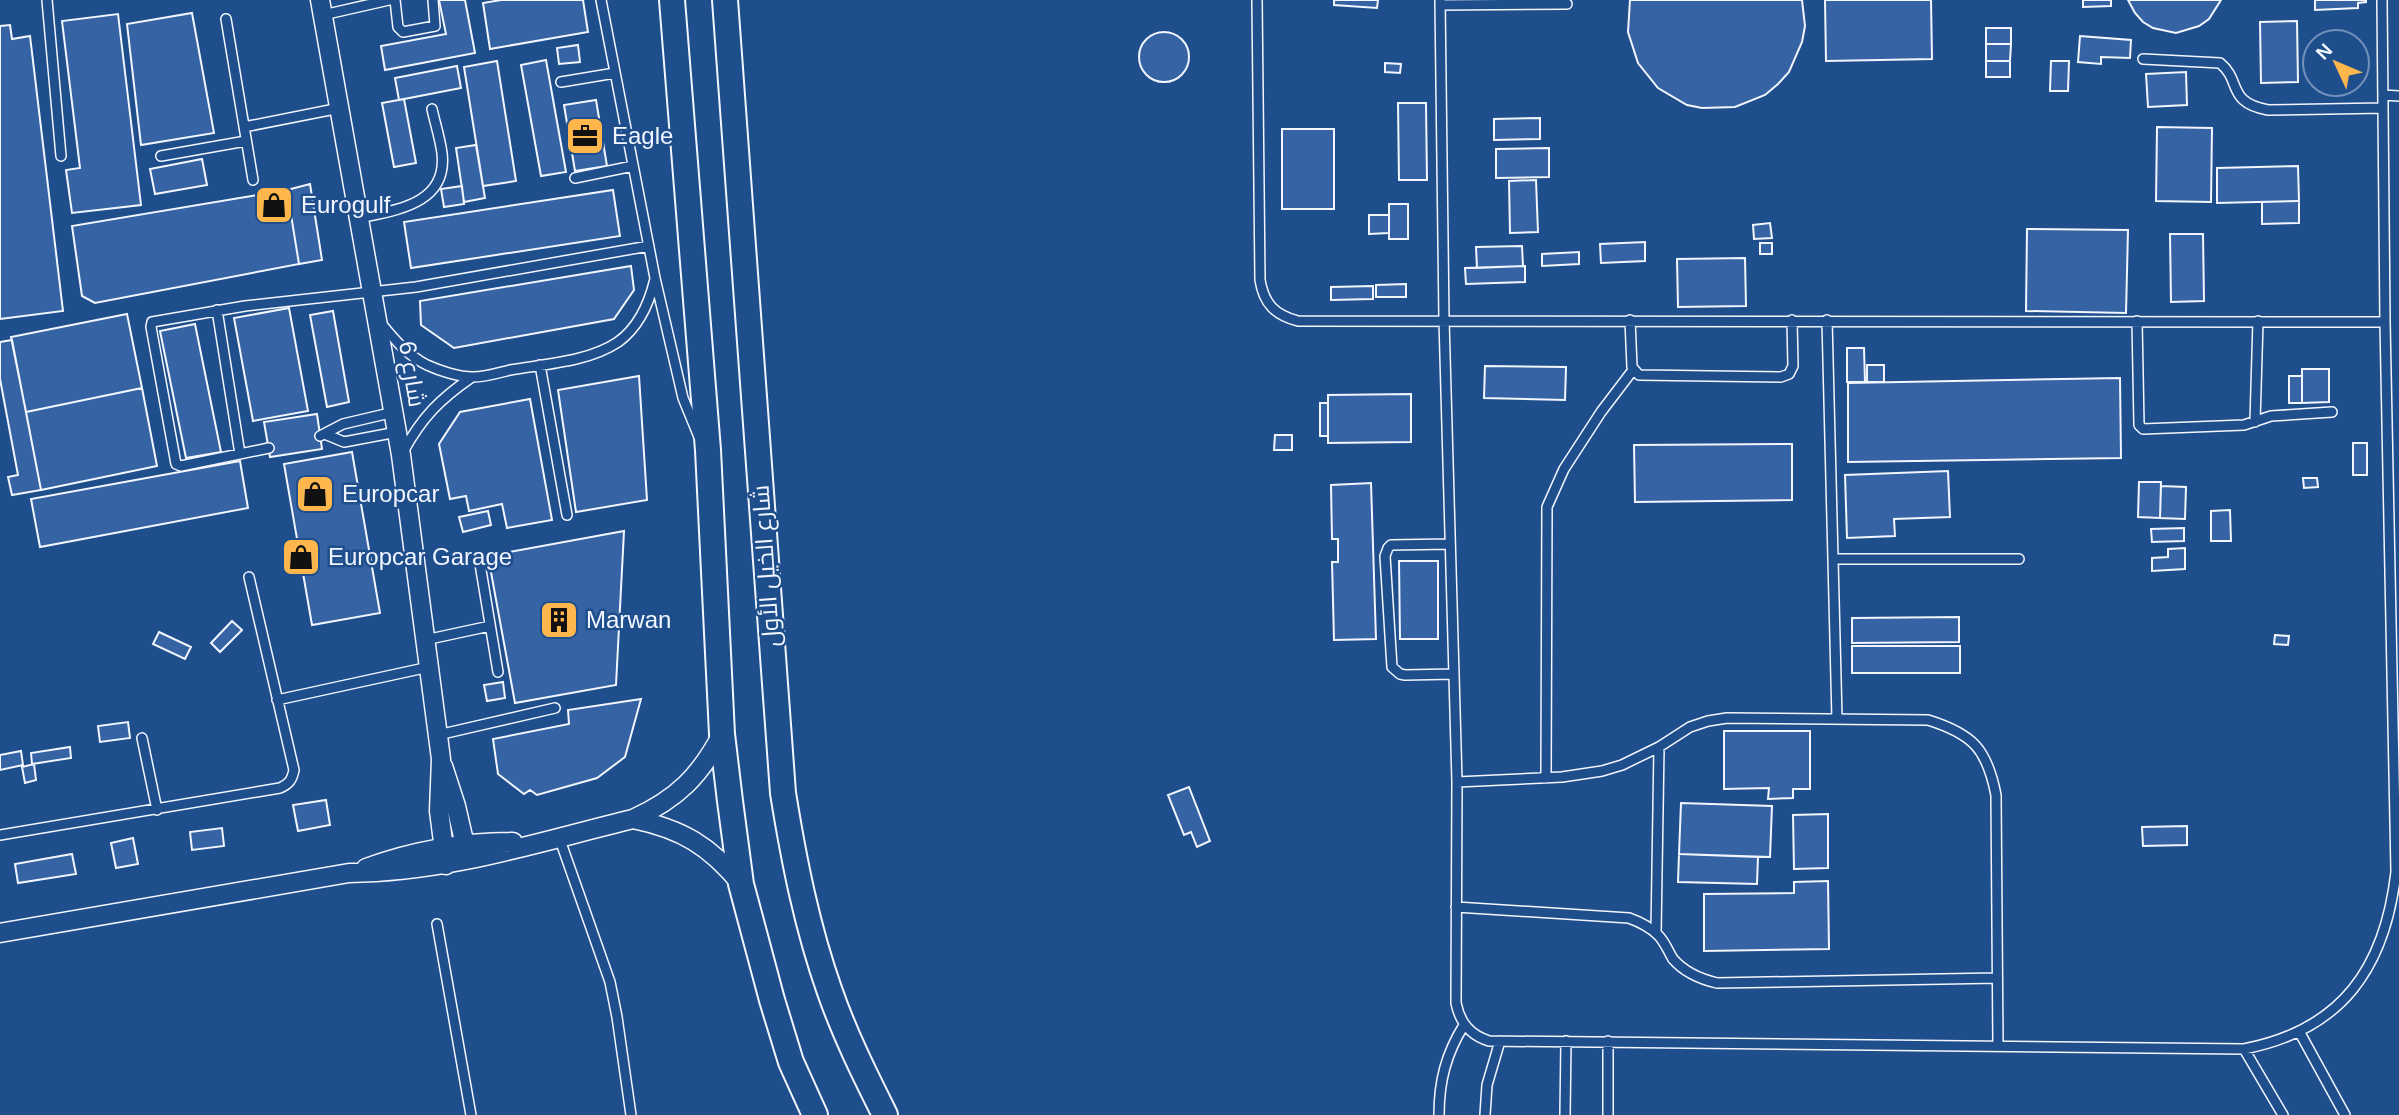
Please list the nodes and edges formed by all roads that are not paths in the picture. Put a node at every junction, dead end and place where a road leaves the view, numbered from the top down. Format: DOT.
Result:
graph roads {
  1 [pos="47,0"];
  2 [pos="389,0"];
  3 [pos="395,0"];
  4 [pos="433,0"];
  5 [pos="601,0"];
  6 [pos="672,0"];
  7 [pos="725,0"];
  8 [pos="1257,0"];
  9 [pos="2382,0"];
  10 [pos="1440,3"];
  11 [pos="1567,4"];
  12 [pos="322,7"];
  13 [pos="226,19"];
  14 [pos="2143,59"];
  15 [pos="615,73"];
  16 [pos="561,82"];
  17 [pos="2383,95"];
  18 [pos="2399,96"];
  19 [pos="340,108"];
  20 [pos="2383,108"];
  21 [pos="432,109"];
  22 [pos="244,127"];
  23 [pos="246,141"];
  24 [pos="61,156"];
  25 [pos="161,156"];
  26 [pos="633,166"];
  27 [pos="575,178"];
  28 [pos="253,180"];
  29 [pos="360,218"];
  30 [pos="649,246"];
  31 [pos="655,278"];
  32 [pos="373,293"];
  33 [pos="217,310"];
  34 [pos="378,319"];
  35 [pos="1444,320"];
  36 [pos="1630,320"];
  37 [pos="1791,320"];
  38 [pos="1827,320"];
  39 [pos="2137,321"];
  40 [pos="2258,321"];
  41 [pos="2385,321"];
  42 [pos="540,365"];
  43 [pos="1633,370"];
  44 [pos="472,377"];
  45 [pos="394,412"];
  46 [pos="2332,412"];
  47 [pos="2255,422"];
  48 [pos="397,432"];
  49 [pos="269,448"];
  50 [pos="708,450"];
  51 [pos="240,454"];
  52 [pos="401,455"];
  53 [pos="567,515"];
  54 [pos="1450,544"];
  55 [pos="479,558"];
  56 [pos="1833,559"];
  57 [pos="2019,559"];
  58 [pos="249,577"];
  59 [pos="490,626"];
  60 [pos="425,640"];
  61 [pos="429,667"];
  62 [pos="498,672"];
  63 [pos="1454,674"];
  64 [pos="277,700"];
  65 [pos="555,708"];
  66 [pos="1837,719"];
  67 [pos="722,734"];
  68 [pos="438,735"];
  69 [pos="142,738"];
  70 [pos="1659,747"];
  71 [pos="441,759"];
  72 [pos="2396,776"];
  73 [pos="1546,778"];
  74 [pos="1457,782"];
  75 [pos="157,810"];
  76 [pos="634,819"];
  77 [pos="0,835"];
  78 [pos="559,837"];
  79 [pos="467,853"];
  80 [pos="444,856"];
  81 [pos="2397,872"];
  82 [pos="741,884"];
  83 [pos="1456,907"];
  84 [pos="438,924"];
  85 [pos="0,933"];
  86 [pos="1656,933"];
  87 [pos="1997,978"];
  88 [pos="1464,1025"];
  89 [pos="2300,1033"];
  90 [pos="1500,1041"];
  91 [pos="1566,1041"];
  92 [pos="1608,1041"];
  93 [pos="1998,1046"];
  94 [pos="2244,1049"];
  95 [pos="471,1115"];
  96 [pos="631,1115"];
  97 [pos="815,1115"];
  98 [pos="885,1115"];
  99 [pos="1439,1115"];
  100 [pos="1485,1115"];
  101 [pos="1565,1115"];
  102 [pos="1608,1115"];
  103 [pos="2283,1115"];
  104 [pos="2345,1115"];
  1 -- 24 [label="lane"];
  2 -- 12 [label="lane"];
  3 -- 4 [label="lane"];
  5 -- 15 [label="lane"];
  6 -- 50 [label="main road, شارع الخيل الأول"];
  7 -- 98 [label="main road, شارع الخيل الأول"];
  8 -- 35 [label="lane"];
  9 -- 17 [label="lane"];
  10 -- 11 [label="lane"];
  10 -- 35 [label="lane"];
  12 -- 19 [label="street, شارع 6"];
  13 -- 22 [label="lane"];
  14 -- 20 [label="lane"];
  15 -- 16 [label="lane"];
  15 -- 26 [label="lane"];
  17 -- 18 [label="lane"];
  17 -- 20 [label="lane"];
  19 -- 22 [label="lane"];
  19 -- 29 [label="street, شارع 6"];
  20 -- 41 [label="lane"];
  21 -- 29 [label="lane"];
  22 -- 23 [label="lane"];
  23 -- 25 [label="lane"];
  23 -- 28 [label="lane"];
  26 -- 27 [label="lane"];
  26 -- 30 [label="lane"];
  29 -- 32 [label="street, شارع 6"];
  30 -- 31 [label="lane"];
  30 -- 32 [label="lane"];
  31 -- 42 [label="lane"];
  31 -- 50 [label="lane"];
  32 -- 33 [label="lane"];
  32 -- 34 [label="street, شارع 6"];
  33 -- 51 [label="lane"];
  33 -- 51 [label="lane"];
  34 -- 44 [label="lane"];
  34 -- 45 [label="street, شارع 6"];
  35 -- 36 [label="lane"];
  35 -- 54 [label="lane"];
  36 -- 37 [label="lane"];
  36 -- 43 [label="lane"];
  37 -- 38 [label="lane"];
  37 -- 43 [label="lane"];
  38 -- 39 [label="lane"];
  38 -- 56 [label="lane"];
  39 -- 40 [label="lane"];
  39 -- 47 [label="lane"];
  40 -- 41 [label="lane"];
  40 -- 47 [label="lane"];
  41 -- 72 [label="lane"];
  42 -- 44 [label="lane"];
  42 -- 53 [label="lane"];
  43 -- 73 [label="lane"];
  44 -- 52 [label="lane"];
  45 -- 48 [label="street, شارع 6"];
  45 -- 48 [label="lane"];
  46 -- 47 [label="lane"];
  48 -- 52 [label="street, شارع 6"];
  49 -- 51 [label="lane"];
  50 -- 67 [label="main road, شارع الخيل الأول"];
  52 -- 60 [label="street, شارع 6"];
  54 -- 63 [label="lane"];
  54 -- 63 [label="lane"];
  55 -- 59 [label="lane"];
  56 -- 57 [label="lane"];
  56 -- 66 [label="lane"];
  58 -- 64 [label="lane"];
  59 -- 60 [label="lane"];
  59 -- 62 [label="lane"];
  60 -- 61 [label="street, شارع 6"];
  61 -- 64 [label="lane"];
  61 -- 68 [label="street, شارع 6"];
  63 -- 74 [label="lane"];
  64 -- 75 [label="lane"];
  65 -- 68 [label="lane"];
  66 -- 70 [label="lane"];
  66 -- 87 [label="lane"];
  67 -- 76 [label="street"];
  67 -- 82 [label="main road, شارع الخيل الأول"];
  68 -- 71 [label="street, شارع 6"];
  69 -- 75 [label="lane"];
  70 -- 73 [label="lane"];
  70 -- 86 [label="lane"];
  71 -- 79 [label="street, شارع 6"];
  71 -- 80 [label="street, شارع 6"];
  72 -- 81 [label="lane"];
  73 -- 74 [label="lane"];
  74 -- 83 [label="lane"];
  75 -- 77 [label="lane"];
  76 -- 78 [label="street"];
  76 -- 82 [label="street"];
  78 -- 79 [label="street"];
  78 -- 96 [label="lane"];
  79 -- 80 [label="street"];
  80 -- 85 [label="street"];
  81 -- 89 [label="lane"];
  82 -- 97 [label="main road, شارع الخيل الأول"];
  83 -- 86 [label="lane"];
  83 -- 88 [label="lane"];
  84 -- 95 [label="lane"];
  86 -- 87 [label="lane"];
  87 -- 93 [label="lane"];
  88 -- 90 [label="lane"];
  88 -- 99 [label="lane"];
  89 -- 94 [label="lane"];
  89 -- 104 [label="lane"];
  90 -- 91 [label="lane"];
  90 -- 100 [label="lane"];
  91 -- 92 [label="lane"];
  91 -- 101 [label="lane"];
  92 -- 93 [label="lane"];
  92 -- 102 [label="lane"];
  93 -- 94 [label="lane"];
  94 -- 103 [label="lane"];
}
